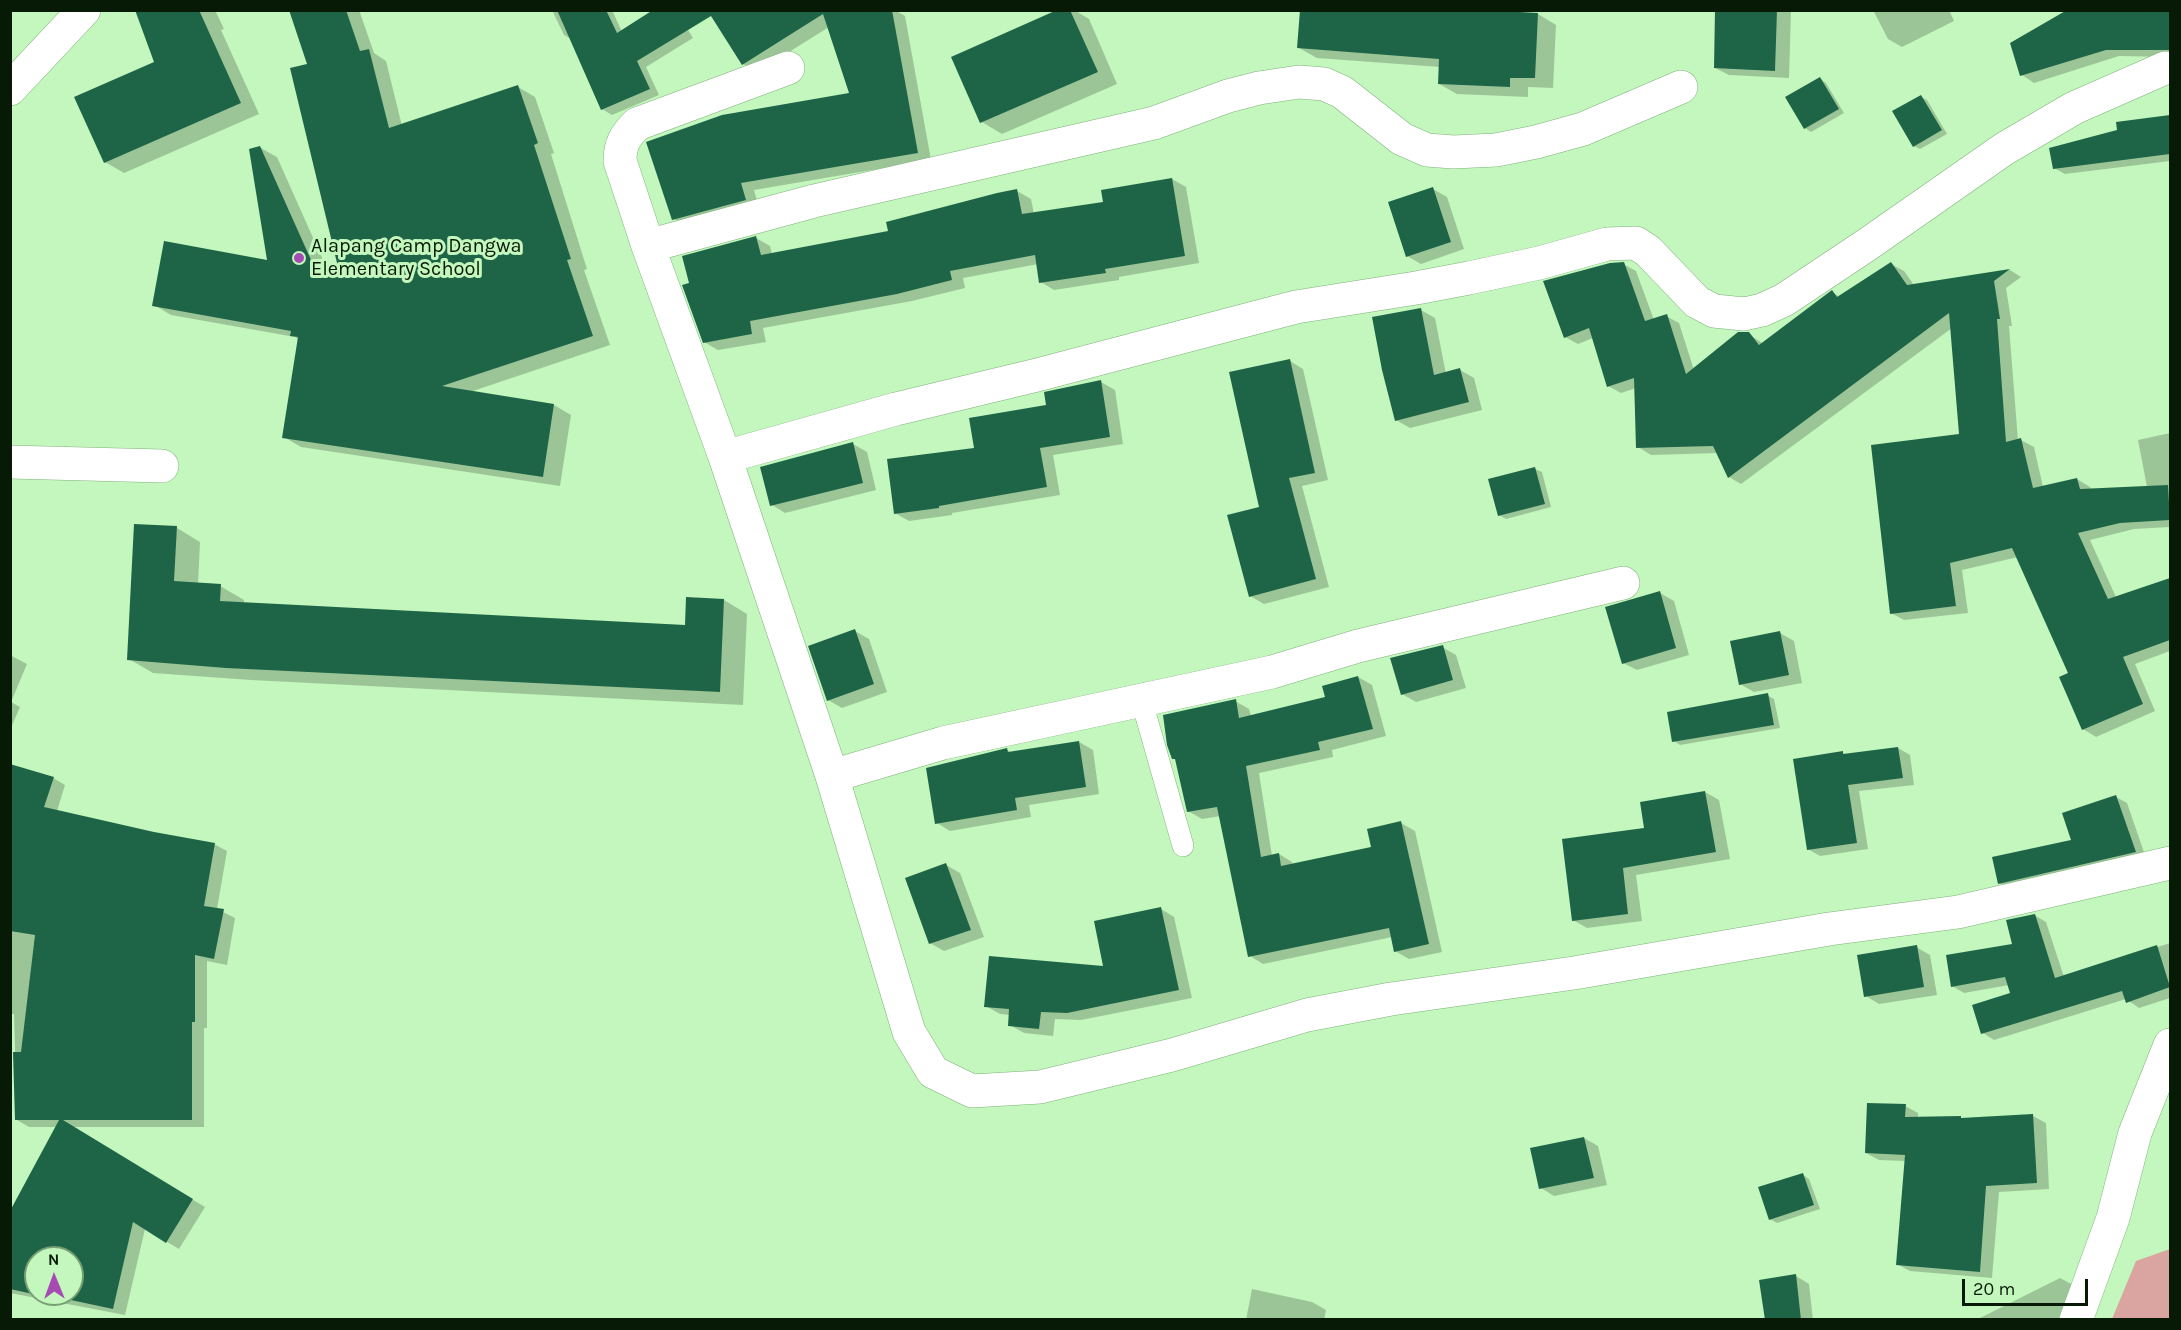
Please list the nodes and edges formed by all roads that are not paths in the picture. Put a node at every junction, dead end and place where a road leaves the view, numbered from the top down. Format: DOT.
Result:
graph roads {
  1 [pos="84,10"];
  2 [pos="788,68"];
  3 [pos="2165,68"];
  4 [pos="1682,87"];
  5 [pos="10,89"];
  6 [pos="648,246"];
  7 [pos="725,457"];
  8 [pos="10,462"];
  9 [pos="162,466"];
  10 [pos="1623,583"];
  11 [pos="1142,702"];
  12 [pos="832,776"];
  13 [pos="1183,846"];
  14 [pos="2170,863"];
  15 [pos="2170,1045"];
  16 [pos="2076,1320"];
  1 -- 5 [label="street"];
  2 -- 6 [label="street"];
  3 -- 7 [label="street"];
  4 -- 6 [label="street"];
  6 -- 7 [label="street"];
  7 -- 12 [label="street"];
  8 -- 9 [label="street"];
  10 -- 11 [label="street"];
  11 -- 12 [label="street"];
  11 -- 13 [label="lane"];
  12 -- 14 [label="street"];
  15 -- 16 [label="street"];
}
